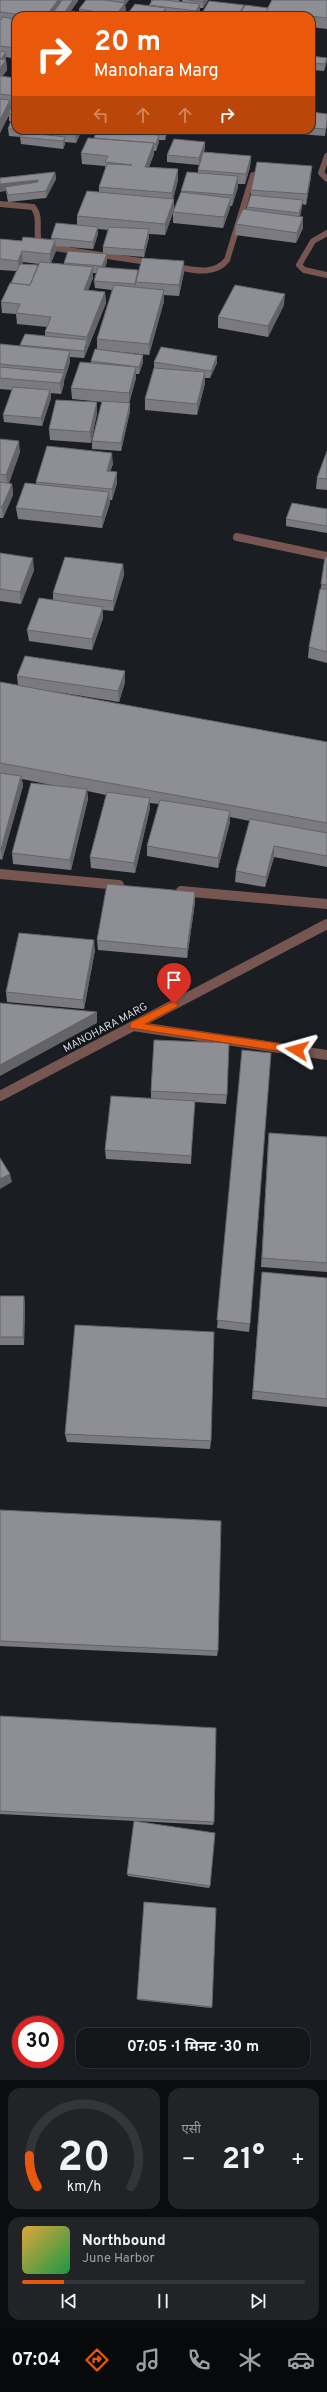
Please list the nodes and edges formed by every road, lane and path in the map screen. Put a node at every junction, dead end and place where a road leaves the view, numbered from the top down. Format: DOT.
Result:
graph roads {
  1 [pos="327,156"];
  2 [pos="253,175"];
  3 [pos="327,178"];
  4 [pos="0,204"];
  5 [pos="327,233"];
  6 [pos="158,264"];
  7 [pos="166,265"];
  8 [pos="327,275"];
  9 [pos="237,537"];
  10 [pos="327,556"];
  11 [pos="0,874"];
  12 [pos="132,886"];
  13 [pos="171,890"];
  14 [pos="327,904"];
  15 [pos="327,924"];
  16 [pos="133,1026"];
  17 [pos="327,1055"];
  18 [pos="0,1096"];
  1 -- 3 [label="street"];
  2 -- 7 [label="street"];
  4 -- 6 [label="street"];
  5 -- 8 [label="street"];
  9 -- 10 [label="street"];
  11 -- 12 [label="street"];
  13 -- 14 [label="street"];
  15 -- 16 [label="street, MANOHARA MARG"];
  16 -- 17 [label="street"];
  16 -- 18 [label="street, MANOHARA MARG"];
}
